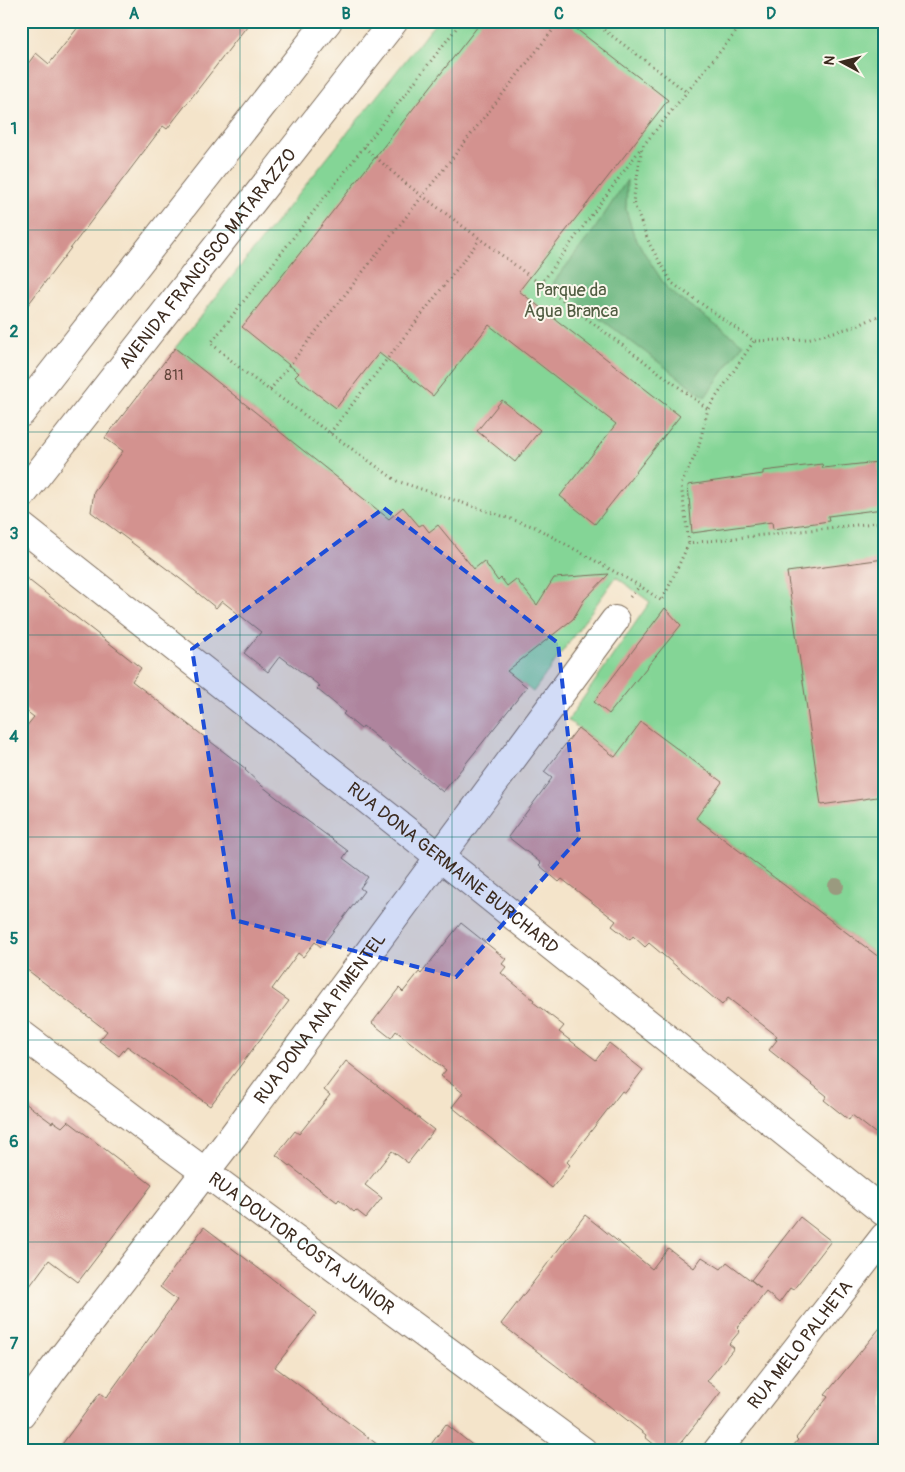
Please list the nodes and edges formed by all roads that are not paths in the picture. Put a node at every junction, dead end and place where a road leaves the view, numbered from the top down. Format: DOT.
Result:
graph roads {
  1 [pos="328,21"];
  2 [pos="394,21"];
  3 [pos="21,413"];
  4 [pos="21,496"];
  5 [pos="21,526"];
  6 [pos="615,620"];
  7 [pos="440,857"];
  8 [pos="21,1034"];
  9 [pos="205,1172"];
  10 [pos="884,1212"];
  11 [pos="884,1237"];
  12 [pos="21,1414"];
  13 [pos="583,1451"];
  14 [pos="717,1451"];
  1 -- 3 [label="street"];
  2 -- 4 [label="street, AVENIDA FRANCISCO MATARAZZO"];
  5 -- 7 [label="street, RUA DONA GERMAINE BURCHARD"];
  6 -- 7 [label="street, RUA DONA ANA PIMENTEL"];
  7 -- 9 [label="street, RUA DONA ANA PIMENTEL"];
  7 -- 10 [label="street, RUA DONA GERMAINE BURCHARD"];
  8 -- 9 [label="street, RUA DOUTOR COSTA JUNIOR"];
  9 -- 12 [label="street, RUA DONA ANA PIMENTEL"];
  9 -- 13 [label="street, RUA DOUTOR COSTA JUNIOR"];
  11 -- 14 [label="street, RUA MELO PALHETA"];
}
